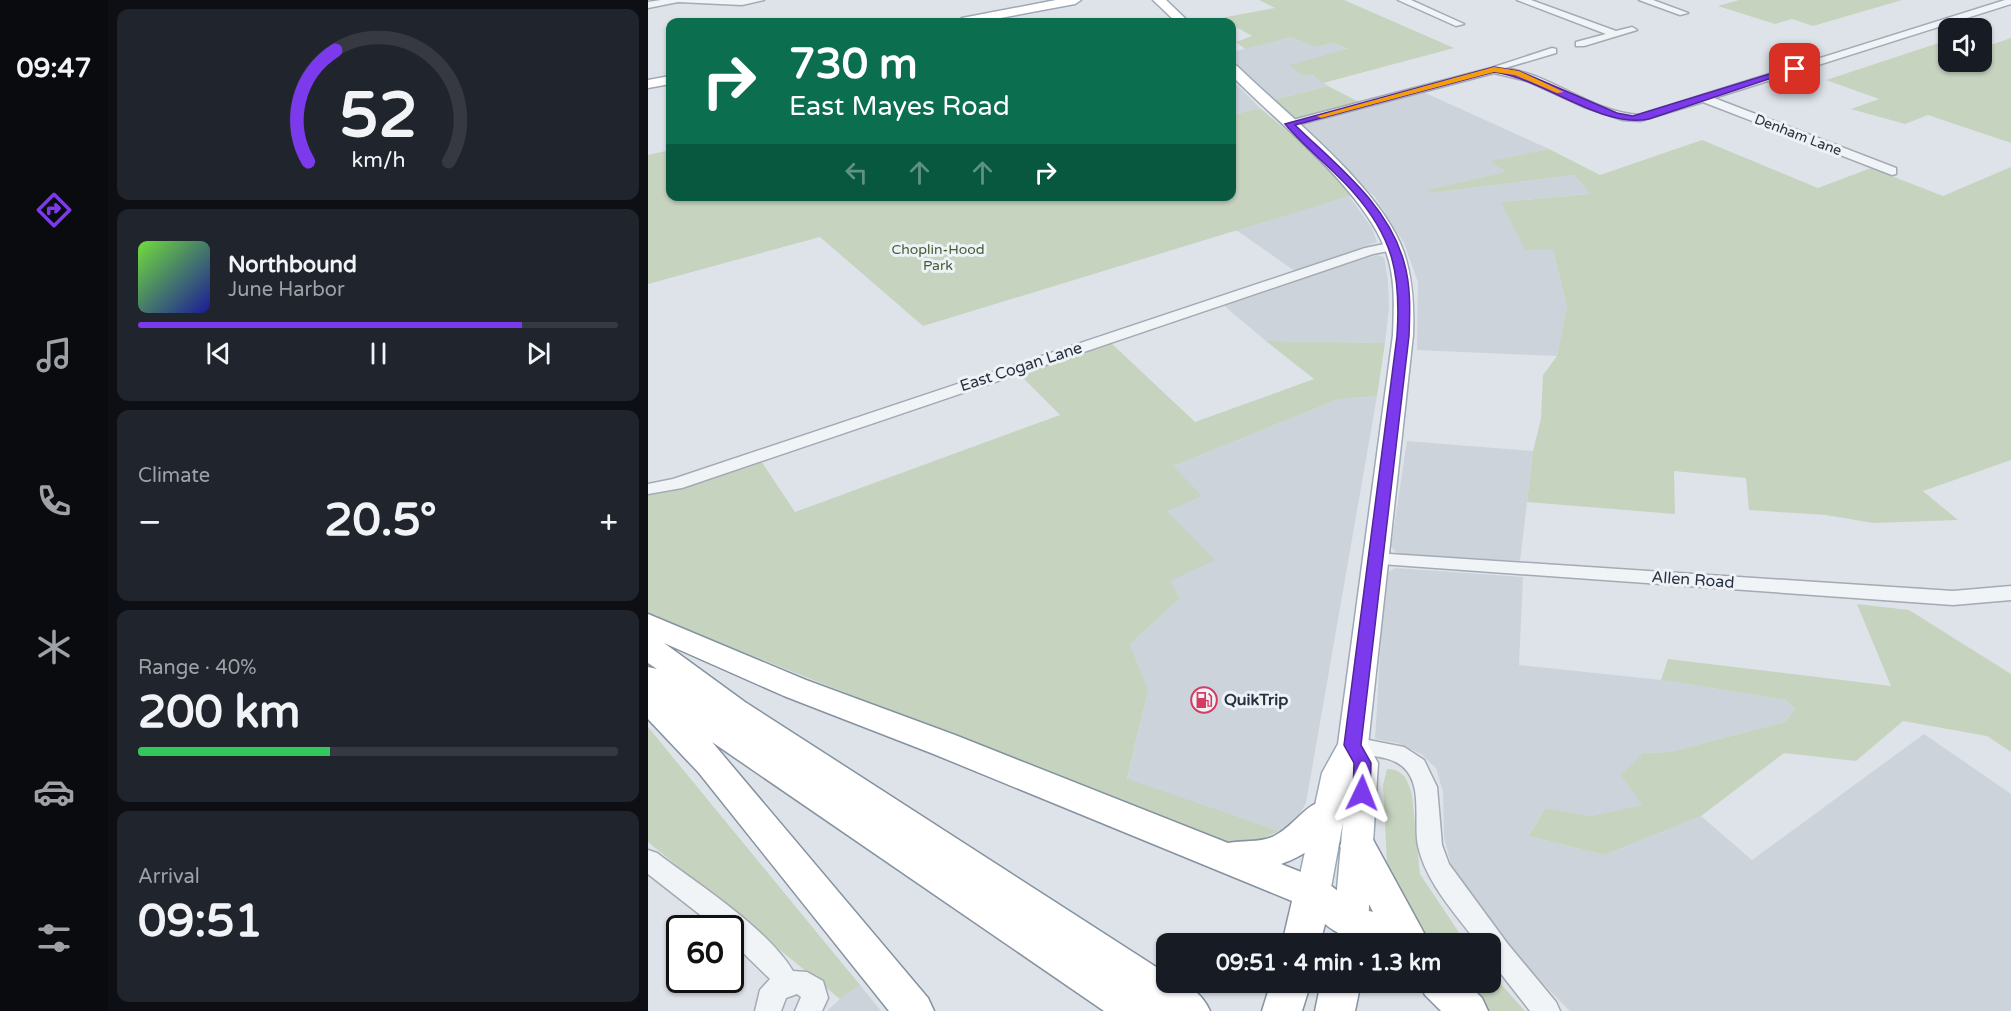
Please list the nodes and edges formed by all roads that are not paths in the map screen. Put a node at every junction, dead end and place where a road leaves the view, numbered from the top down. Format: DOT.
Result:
graph roads {
  1 [pos="678,0"];
  2 [pos="759,0"];
  3 [pos="1075,0"];
  4 [pos="1159,0"];
  5 [pos="1403,0"];
  6 [pos="1522,0"];
  7 [pos="1644,0"];
  8 [pos="2011,1"];
  9 [pos="648,4"];
  10 [pos="1683,13"];
  11 [pos="983,18"];
  12 [pos="1179,18"];
  13 [pos="1459,24"];
  14 [pos="1632,30"];
  15 [pos="1615,34"];
  16 [pos="1580,44"];
  17 [pos="1552,51"];
  18 [pos="1494,70"];
  19 [pos="1236,73"];
  20 [pos="666,81"];
  21 [pos="648,84"];
  22 [pos="1704,98"];
  23 [pos="1289,124"];
  24 [pos="1892,171"];
  25 [pos="1394,246"];
  26 [pos="648,489"];
  27 [pos="1374,559"];
  28 [pos="2011,592"];
  29 [pos="648,624"];
  30 [pos="648,647"];
  31 [pos="648,678"];
  32 [pos="648,701"];
  33 [pos="1353,745"];
  34 [pos="1329,812"];
  35 [pos="1358,846"];
  36 [pos="1228,858"];
  37 [pos="648,861"];
  38 [pos="1313,893"];
  39 [pos="1304,933"];
  40 [pos="1350,933"];
  41 [pos="1386,933"];
  42 [pos="1403,933"];
  43 [pos="787,984"];
  44 [pos="1450,993"];
  45 [pos="768,1011"];
  46 [pos="808,1011"];
  47 [pos="914,1011"];
  48 [pos="1137,1011"];
  49 [pos="1190,1011"];
  50 [pos="1468,1011"];
  51 [pos="1547,1011"];
  1 -- 2 [label="street"];
  1 -- 9 [label="street"];
  3 -- 11 [label="main road"];
  4 -- 12 [label="main road"];
  5 -- 13 [label="street"];
  6 -- 15 [label="street"];
  7 -- 10 [label="street"];
  8 -- 22 [label="street"];
  14 -- 15 [label="street"];
  15 -- 16 [label="street"];
  17 -- 18 [label="street"];
  18 -- 22 [label="street"];
  18 -- 23 [label="street"];
  19 -- 23 [label="main road"];
  20 -- 21 [label="main road"];
  22 -- 24 [label="street, Denham Lane"];
  23 -- 25 [label="main road"];
  25 -- 26 [label="street, East Cogan Lane"];
  25 -- 27 [label="main road"];
  27 -- 28 [label="street, Allen Road"];
  27 -- 33 [label="main road"];
  29 -- 36 [label="highway"];
  30 -- 49 [label="highway"];
  31 -- 48 [label="highway"];
  32 -- 47 [label="highway"];
  33 -- 34 [label="main road"];
  33 -- 35 [label="main road"];
  33 -- 51 [label="street"];
  34 -- 36 [label="highway"];
  34 -- 38 [label="main road"];
  35 -- 40 [label="main road"];
  35 -- 42 [label="highway"];
  36 -- 38 [label="highway"];
  37 -- 43 [label="street"];
  38 -- 39 [label="highway"];
  38 -- 40 [label="highway"];
  40 -- 41 [label="highway"];
  43 -- 45 [label="street"];
  43 -- 46 [label="street"];
  44 -- 50 [label="highway"];
}
